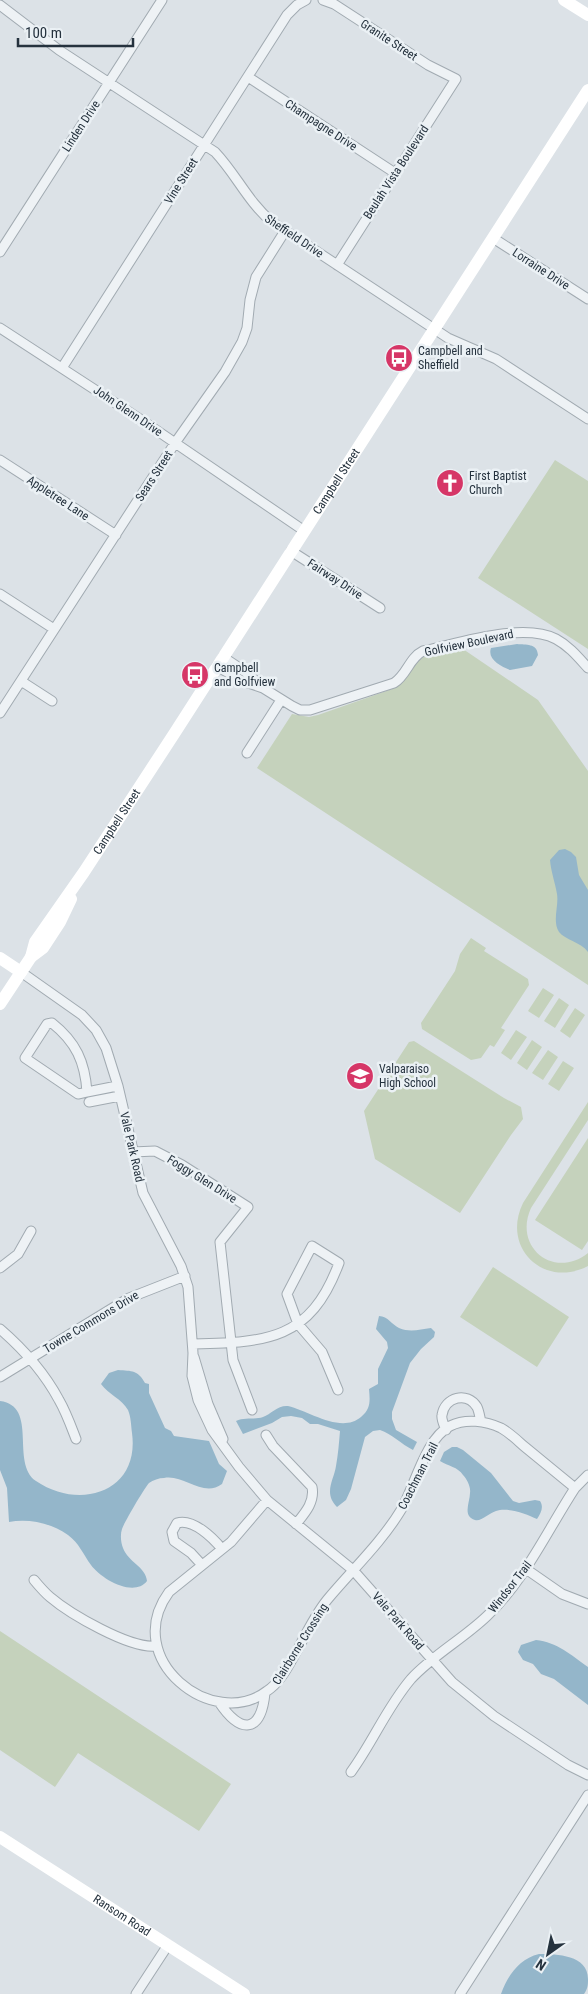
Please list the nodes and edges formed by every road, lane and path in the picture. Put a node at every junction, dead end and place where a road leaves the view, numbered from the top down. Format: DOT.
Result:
graph roads {
  1 [pos="162,0"];
  2 [pos="306,0"];
  3 [pos="324,0"];
  4 [pos="564,0"];
  5 [pos="0,5"];
  6 [pos="588,15"];
  7 [pos="248,77"];
  8 [pos="456,79"];
  9 [pos="109,82"];
  10 [pos="588,90"];
  11 [pos="204,144"];
  12 [pos="395,174"];
  13 [pos="285,231"];
  14 [pos="493,238"];
  15 [pos="0,252"];
  16 [pos="337,265"];
  17 [pos="588,299"];
  18 [pos="0,328"];
  19 [pos="434,328"];
  20 [pos="62,368"];
  21 [pos="588,419"];
  22 [pos="175,442"];
  23 [pos="0,460"];
  24 [pos="303,530"];
  25 [pos="116,535"];
  26 [pos="290,550"];
  27 [pos="0,594"];
  28 [pos="380,608"];
  29 [pos="54,629"];
  30 [pos="220,661"];
  31 [pos="588,668"];
  32 [pos="21,681"];
  33 [pos="281,700"];
  34 [pos="52,701"];
  35 [pos="0,713"];
  36 [pos="247,753"];
  37 [pos="0,958"];
  38 [pos="22,972"];
  39 [pos="0,1004"];
  40 [pos="118,1086"];
  41 [pos="87,1092"];
  42 [pos="120,1096"];
  43 [pos="89,1102"];
  44 [pos="133,1152"];
  45 [pos="31,1231"];
  46 [pos="0,1268"];
  47 [pos="185,1276"];
  48 [pos="298,1324"];
  49 [pos="0,1329"];
  50 [pos="232,1341"];
  51 [pos="193,1348"];
  52 [pos="29,1359"];
  53 [pos="0,1377"];
  54 [pos="338,1390"];
  55 [pos="252,1410"];
  56 [pos="481,1422"];
  57 [pos="446,1430"];
  58 [pos="266,1435"];
  59 [pos="76,1439"];
  60 [pos="588,1475"];
  61 [pos="575,1488"];
  62 [pos="267,1500"];
  63 [pos="296,1524"];
  64 [pos="222,1550"];
  65 [pos="202,1565"];
  66 [pos="526,1569"];
  67 [pos="353,1570"];
  68 [pos="34,1580"];
  69 [pos="588,1604"];
  70 [pos="156,1646"];
  71 [pos="433,1660"];
  72 [pos="265,1693"];
  73 [pos="219,1702"];
  74 [pos="351,1772"];
  75 [pos="588,1775"];
  76 [pos="588,1795"];
  77 [pos="0,1838"];
  78 [pos="168,1945"];
  79 [pos="136,1994"];
  80 [pos="244,1994"];
  81 [pos="460,1994"];
  1 -- 9 [label="street, Linden Drive"];
  2 -- 7 [label="street, Vine Street"];
  3 -- 8 [label="street, Granite Street"];
  4 -- 6 [label="main road"];
  5 -- 9 [label="street, Sheffield Drive"];
  7 -- 11 [label="street, Vine Street"];
  7 -- 12 [label="street, Champagne Drive"];
  8 -- 12 [label="street, Beulah Vista Boulevard"];
  9 -- 11 [label="street, Sheffield Drive"];
  9 -- 15 [label="street, Linden Drive"];
  10 -- 14 [label="main road, Campbell Street"];
  11 -- 13 [label="street, Sheffield Drive"];
  11 -- 20 [label="street, Vine Street"];
  12 -- 16 [label="street, Beulah Vista Boulevard"];
  13 -- 16 [label="street, Sheffield Drive"];
  13 -- 22 [label="street, Sears Street"];
  14 -- 17 [label="street, Lorraine Drive"];
  14 -- 19 [label="main road, Campbell Street"];
  16 -- 19 [label="street, Sheffield Drive"];
  18 -- 20 [label="street, John Glenn Drive"];
  19 -- 21 [label="street, Sheffield Drive"];
  19 -- 24 [label="main road, Campbell Street"];
  20 -- 22 [label="street, John Glenn Drive"];
  22 -- 24 [label="street, John Glenn Drive"];
  22 -- 25 [label="street, Sears Street"];
  23 -- 25 [label="street, Appletree Lane"];
  24 -- 26 [label="main road, Campbell Street"];
  25 -- 29 [label="street, Sears Street"];
  26 -- 28 [label="street, Fairway Drive"];
  26 -- 30 [label="main road, Campbell Street"];
  27 -- 29 [label="street"];
  29 -- 32 [label="street, Sears Street"];
  30 -- 33 [label="street, Golfview Boulevard"];
  30 -- 38 [label="main road, Campbell Street"];
  31 -- 33 [label="street, Golfview Boulevard"];
  32 -- 34 [label="street"];
  32 -- 35 [label="street, Sears Street"];
  33 -- 36 [label="street"];
  37 -- 38 [label="main road"];
  38 -- 39 [label="main road, Campbell Street"];
  38 -- 40 [label="street, Vale Park Road"];
  40 -- 41 [label="street"];
  40 -- 42 [label="street, Vale Park Road"];
  41 -- 41 [label="street"];
  42 -- 43 [label="street"];
  42 -- 44 [label="street, Vale Park Road"];
  44 -- 47 [label="street, Vale Park Road"];
  44 -- 50 [label="street, Foggy Glen Drive"];
  45 -- 46 [label="street"];
  47 -- 51 [label="street, Vale Park Road"];
  47 -- 52 [label="street, Towne Commons Drive"];
  48 -- 48 [label="street"];
  48 -- 50 [label="street"];
  48 -- 54 [label="street"];
  49 -- 52 [label="street"];
  50 -- 51 [label="street"];
  50 -- 55 [label="street, Foggy Glen Drive"];
  51 -- 62 [label="street, Vale Park Road"];
  52 -- 53 [label="street, Towne Commons Drive"];
  52 -- 59 [label="street"];
  56 -- 57 [label="street, Coachman Trail"];
  56 -- 57 [label="street, Coachman Trail"];
  56 -- 61 [label="street, Coachman Trail"];
  57 -- 67 [label="street, Coachman Trail"];
  58 -- 63 [label="street"];
  60 -- 61 [label="street, Windsor Trail"];
  61 -- 66 [label="street, Windsor Trail"];
  62 -- 63 [label="street, Vale Park Road"];
  62 -- 64 [label="street"];
  63 -- 67 [label="street, Vale Park Road"];
  64 -- 65 [label="street"];
  64 -- 65 [label="street"];
  65 -- 70 [label="street"];
  66 -- 69 [label="street"];
  66 -- 71 [label="street, Windsor Trail"];
  67 -- 71 [label="street, Vale Park Road"];
  67 -- 72 [label="street, Clairborne Crossing"];
  68 -- 70 [label="street"];
  70 -- 73 [label="street, Clairborne Crossing"];
  71 -- 74 [label="street, Windsor Trail"];
  71 -- 75 [label="street, Vale Park Road"];
  72 -- 73 [label="street, Clairborne Crossing"];
  72 -- 73 [label="street, Clairborne Crossing"];
  76 -- 81 [label="street"];
  77 -- 78 [label="main road, Ransom Road"];
  78 -- 79 [label="street"];
  78 -- 80 [label="main road, Ransom Road"];
}
